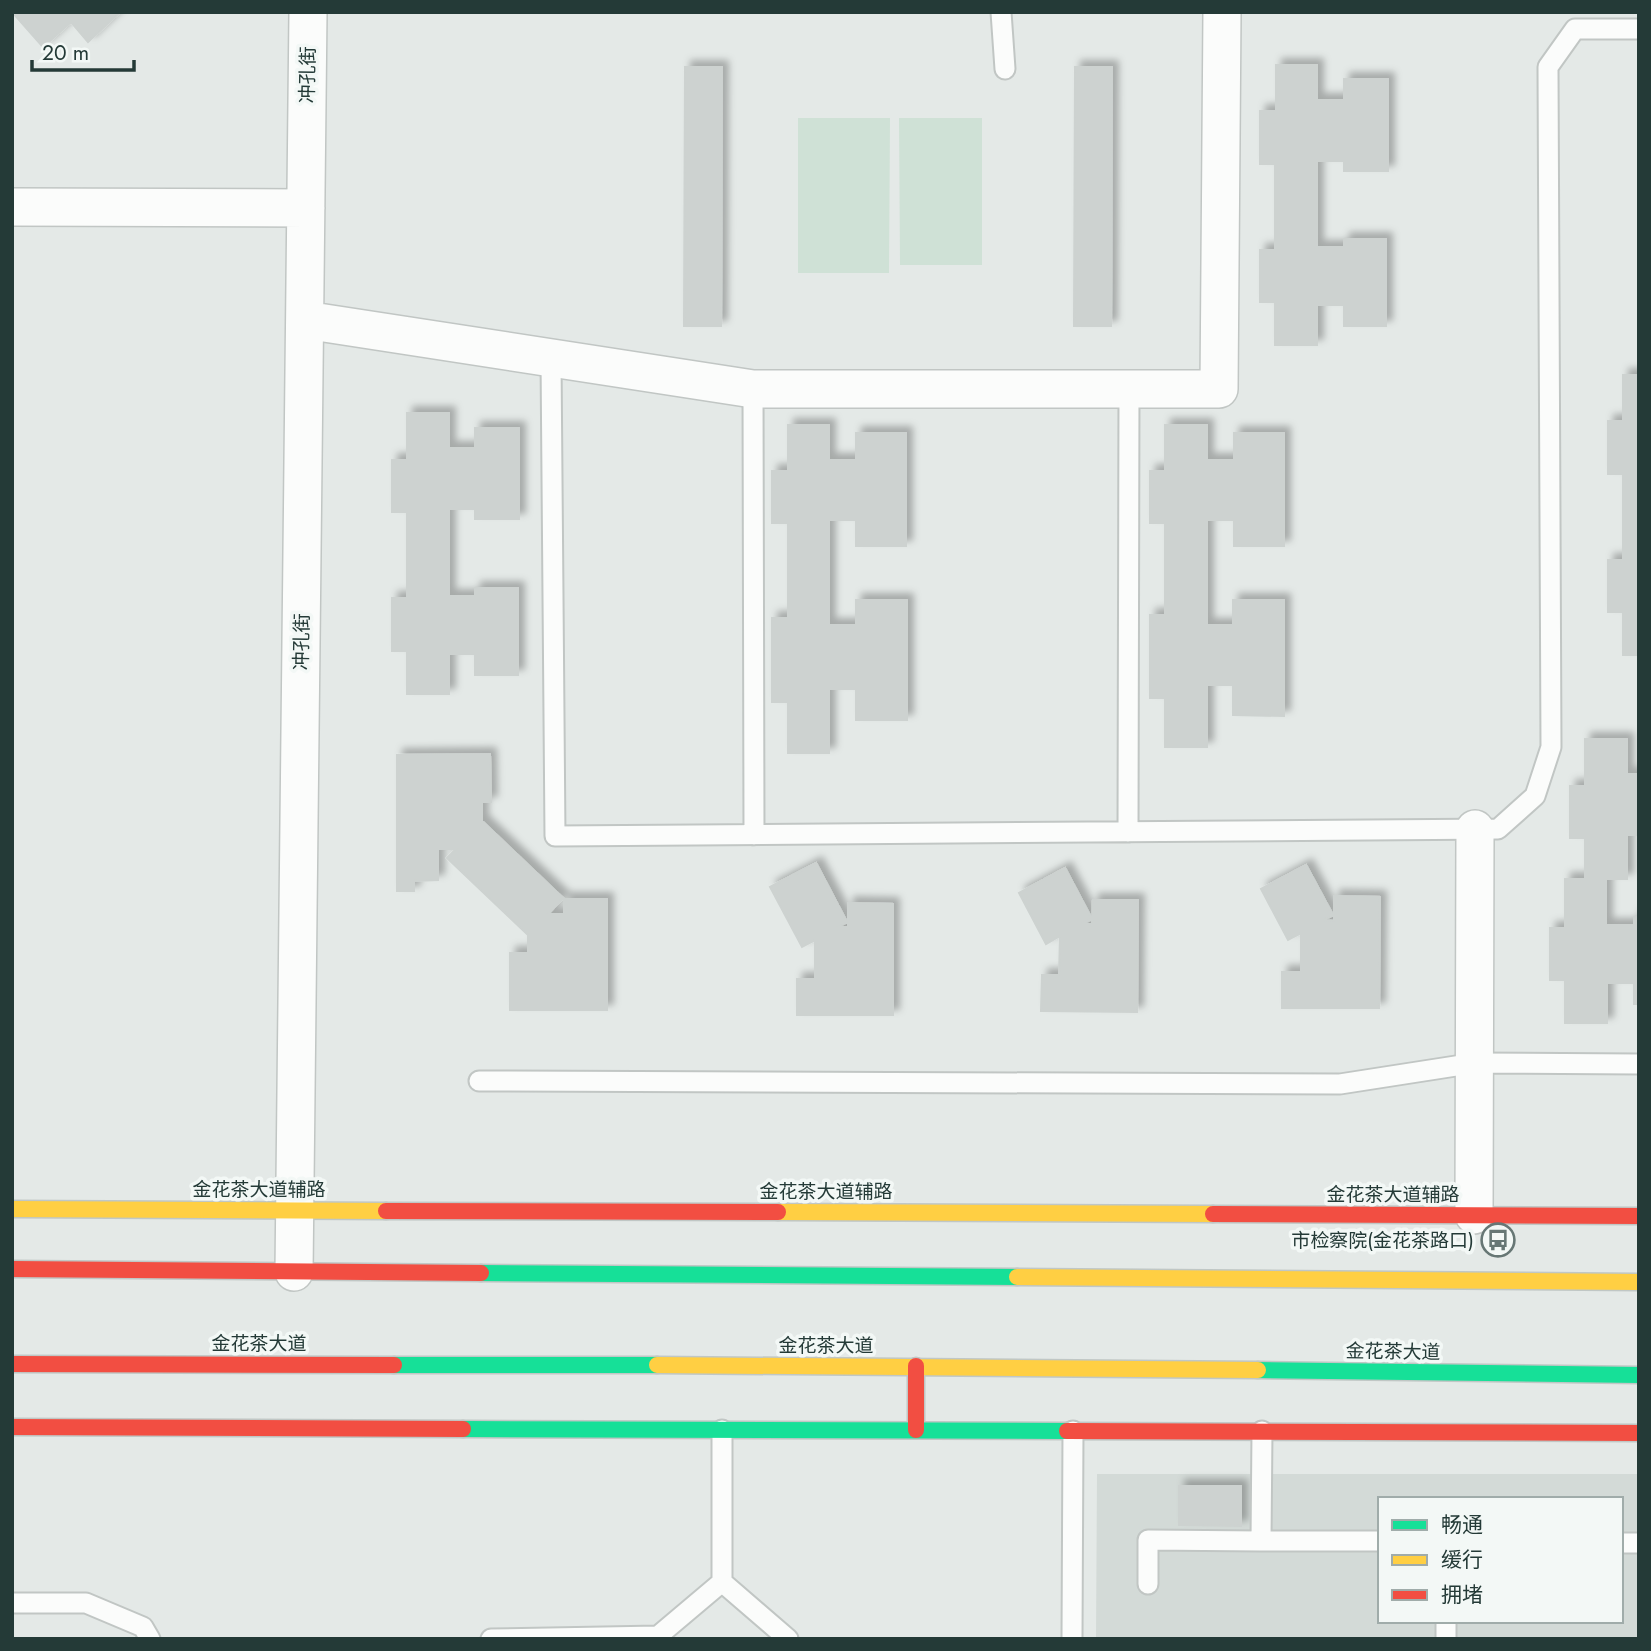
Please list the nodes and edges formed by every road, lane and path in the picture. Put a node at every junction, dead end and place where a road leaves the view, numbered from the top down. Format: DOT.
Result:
graph roads {
  1 [pos="308,12"];
  2 [pos="1001,12"];
  3 [pos="1222,12"];
  4 [pos="1639,29"];
  5 [pos="1005,69"];
  6 [pos="12,207"];
  7 [pos="306,208"];
  8 [pos="305,320"];
  9 [pos="551,358"];
  10 [pos="753,390"];
  11 [pos="1129,390"];
  12 [pos="1475,829"];
  13 [pos="1128,832"];
  14 [pos="754,835"];
  15 [pos="1475,1063"];
  16 [pos="1639,1064"];
  17 [pos="479,1081"];
  18 [pos="12,1209"];
  19 [pos="294,1210"];
  20 [pos="1474,1215"];
  21 [pos="1639,1216"];
  22 [pos="12,1269"];
  23 [pos="294,1272"];
  24 [pos="1639,1282"];
  25 [pos="12,1364"];
  26 [pos="916,1366"];
  27 [pos="1639,1375"];
  28 [pos="12,1427"];
  29 [pos="722,1430"];
  30 [pos="916,1430"];
  31 [pos="1073,1431"];
  32 [pos="1262,1431"];
  33 [pos="1639,1433"];
  34 [pos="1261,1541"];
  35 [pos="1378,1541"];
  36 [pos="722,1582"];
  37 [pos="1148,1584"];
  38 [pos="12,1603"];
  39 [pos="572,1638"];
  40 [pos="150,1639"];
  41 [pos="491,1639"];
  42 [pos="788,1639"];
  43 [pos="1072,1639"];
  1 -- 7 [label="street, 冲孔街"];
  2 -- 5 [label="lane"];
  3 -- 11 [label="street"];
  4 -- 12 [label="lane"];
  6 -- 7 [label="street"];
  7 -- 8 [label="street, 冲孔街"];
  8 -- 9 [label="street"];
  8 -- 19 [label="street, 冲孔街"];
  9 -- 10 [label="street"];
  9 -- 14 [label="lane"];
  10 -- 11 [label="street"];
  10 -- 14 [label="lane"];
  11 -- 13 [label="lane"];
  12 -- 13 [label="lane"];
  12 -- 15 [label="street"];
  13 -- 14 [label="lane"];
  15 -- 16 [label="lane"];
  15 -- 17 [label="lane"];
  15 -- 20 [label="street"];
  18 -- 19 [label="main road, 金花茶大道辅路"];
  19 -- 20 [label="main road, 金花茶大道辅路"];
  19 -- 23 [label="street, 冲孔街"];
  20 -- 21 [label="main road, 金花茶大道辅路"];
  22 -- 23 [label="main road"];
  23 -- 24 [label="main road"];
  25 -- 26 [label="main road, 金花茶大道"];
  26 -- 27 [label="main road, 金花茶大道"];
  26 -- 30 [label="main road"];
  28 -- 29 [label="main road"];
  29 -- 30 [label="main road"];
  29 -- 36 [label="lane"];
  30 -- 31 [label="main road"];
  31 -- 32 [label="main road"];
  31 -- 43 [label="lane"];
  32 -- 33 [label="main road"];
  32 -- 34 [label="lane"];
  34 -- 35 [label="lane"];
  34 -- 37 [label="lane"];
  36 -- 39 [label="lane"];
  36 -- 42 [label="lane"];
  38 -- 40 [label="lane"];
  39 -- 41 [label="lane"];
}
